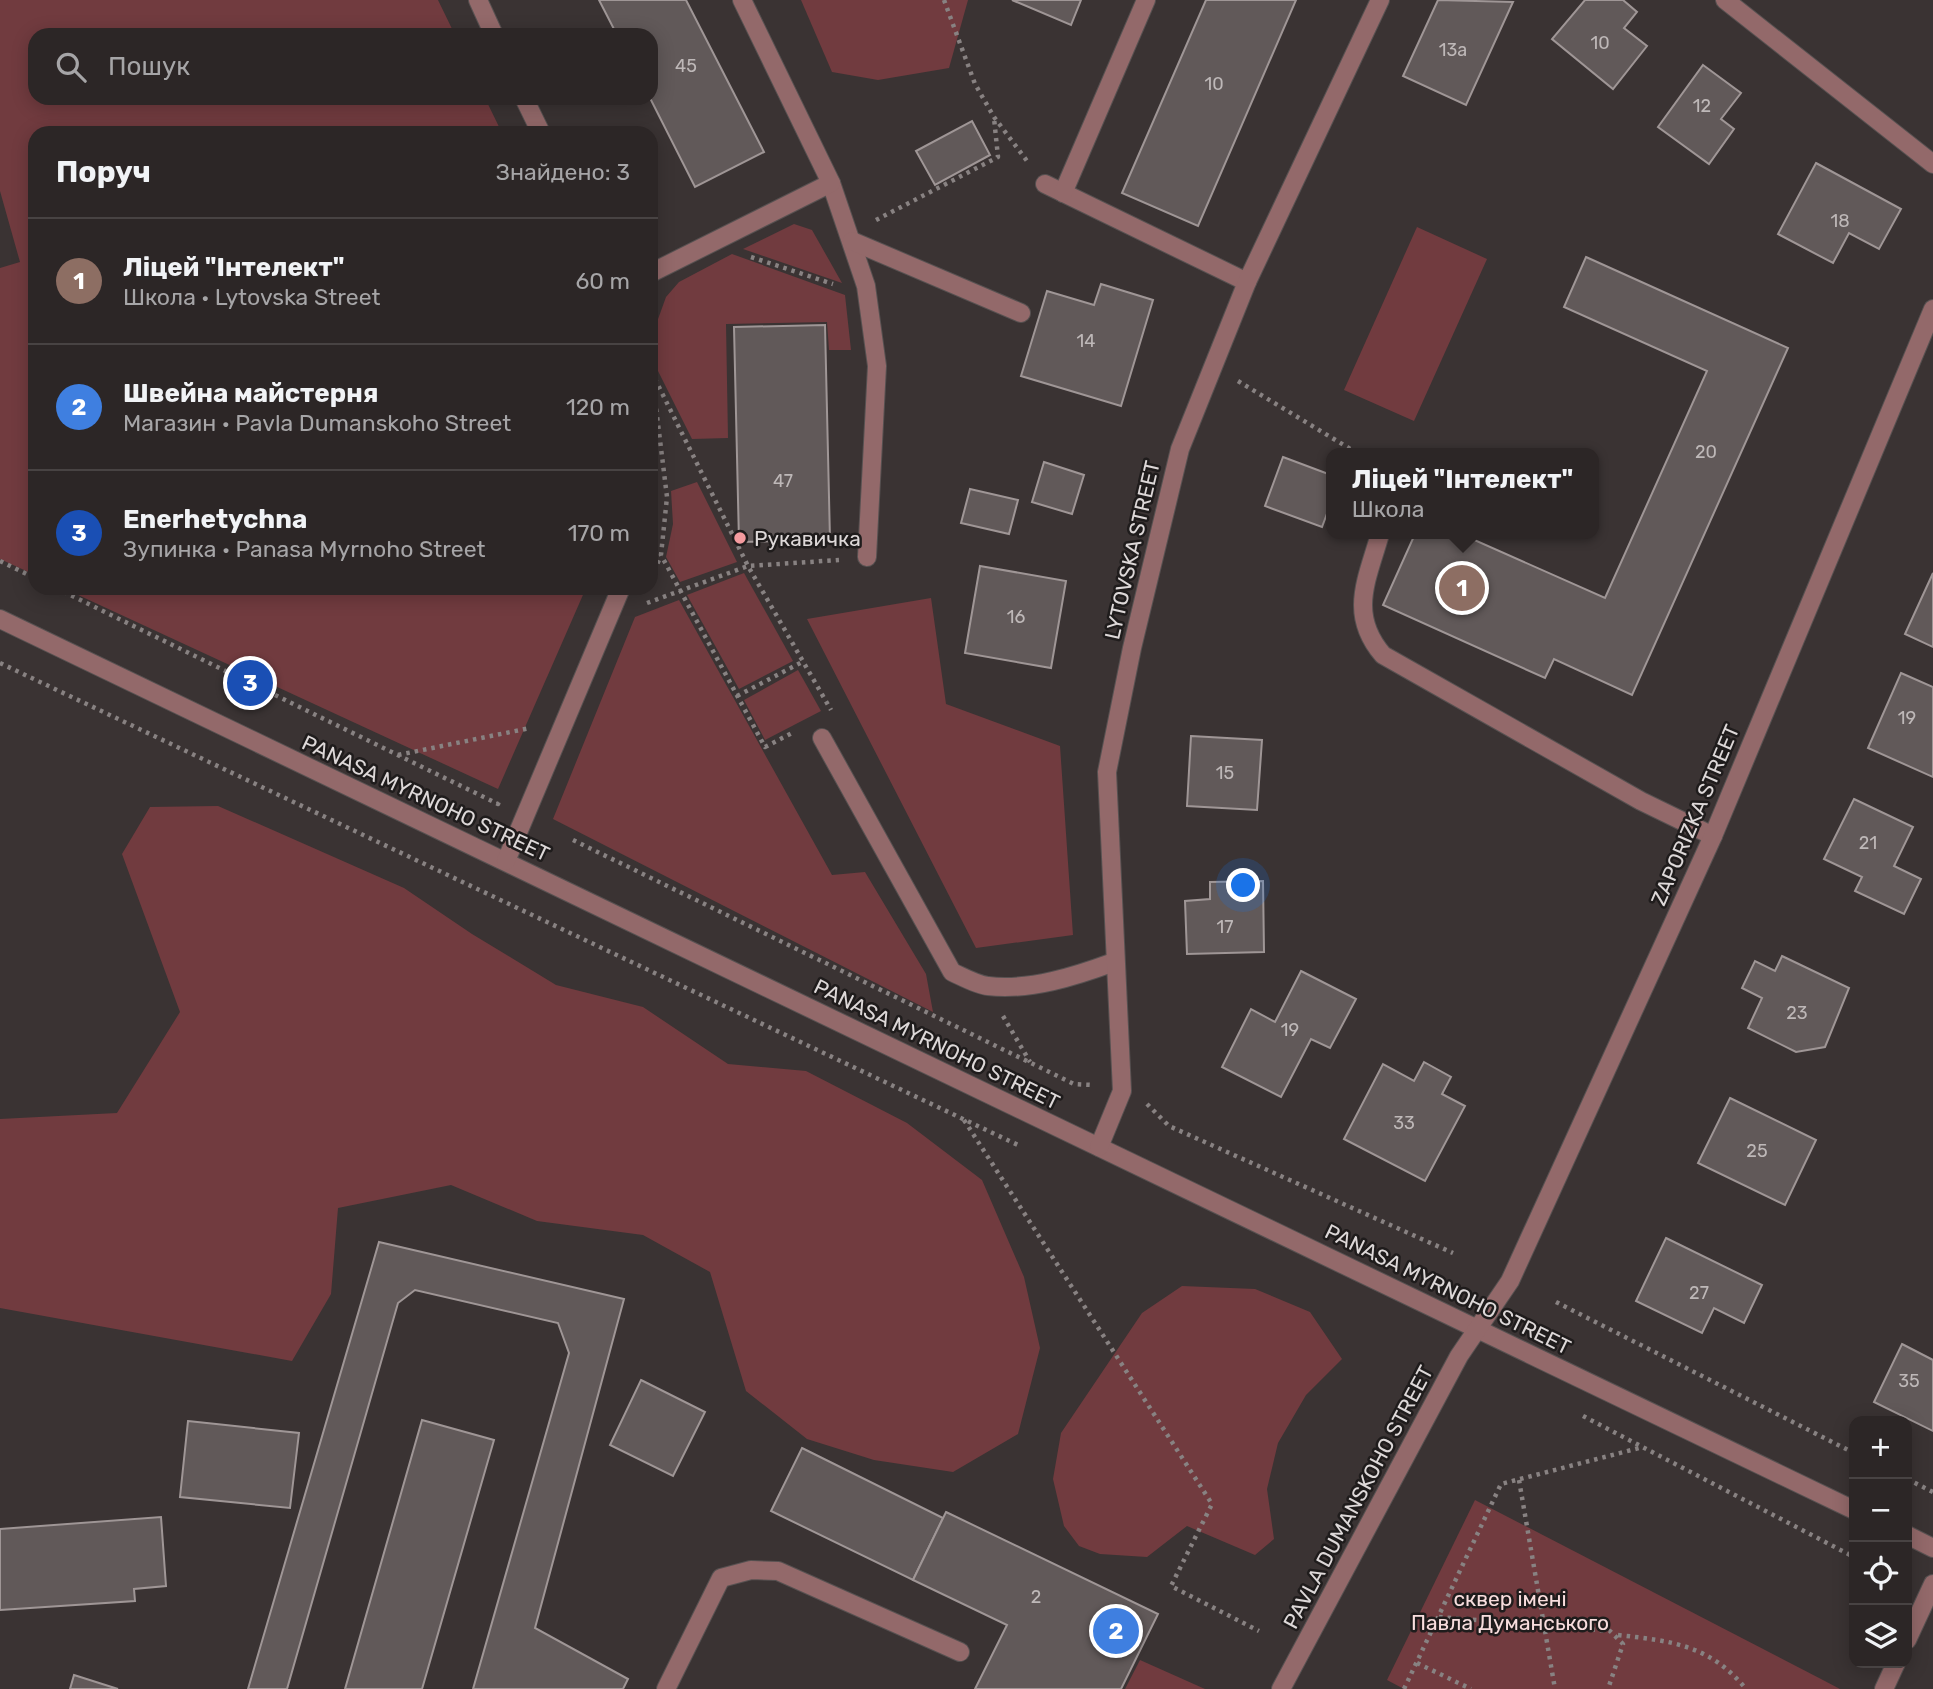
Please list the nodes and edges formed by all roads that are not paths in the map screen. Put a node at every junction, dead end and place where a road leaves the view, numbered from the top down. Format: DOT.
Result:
graph roads {
  1 [pos="478,0"];
  2 [pos="742,0"];
  3 [pos="1146,0"];
  4 [pos="1380,0"];
  5 [pos="1725,0"];
  6 [pos="491,28"];
  7 [pos="527,105"];
  8 [pos="538,126"];
  9 [pos="1933,164"];
  10 [pos="831,183"];
  11 [pos="1045,184"];
  12 [pos="1063,193"];
  13 [pos="852,241"];
  14 [pos="658,270"];
  15 [pos="1247,282"];
  16 [pos="1933,309"];
  17 [pos="1021,313"];
  18 [pos="1379,539"];
  19 [pos="867,557"];
  20 [pos="618,595"];
  21 [pos="0,619"];
  22 [pos="822,738"];
  23 [pos="1713,836"];
  24 [pos="506,861"];
  25 [pos="1114,962"];
  26 [pos="1099,1147"];
  27 [pos="1479,1329"];
  28 [pos="1849,1508"];
  29 [pos="1912,1538"];
  30 [pos="1933,1548"];
  31 [pos="1933,1584"];
  32 [pos="1912,1629"];
  33 [pos="960,1652"];
  34 [pos="1894,1668"];
  35 [pos="666,1689"];
  36 [pos="1281,1689"];
  37 [pos="1884,1689"];
  1 -- 6 [label="street"];
  2 -- 10 [label="street"];
  3 -- 12 [label="street"];
  4 -- 15 [label="street, LYTOVSKA STREET"];
  5 -- 9 [label="street"];
  7 -- 8 [label="street"];
  10 -- 13 [label="street"];
  10 -- 14 [label="street"];
  11 -- 12 [label="street"];
  12 -- 15 [label="street"];
  13 -- 17 [label="street"];
  13 -- 19 [label="street"];
  15 -- 25 [label="street, LYTOVSKA STREET"];
  16 -- 23 [label="street, ZAPORIZKA STREET"];
  18 -- 23 [label="street"];
  20 -- 24 [label="street"];
  21 -- 24 [label="street, PANASA MYRNOHO STREET"];
  22 -- 25 [label="street"];
  23 -- 27 [label="street, ZAPORIZKA STREET"];
  24 -- 26 [label="street, PANASA MYRNOHO STREET"];
  25 -- 26 [label="street, LYTOVSKA STREET"];
  26 -- 27 [label="street, PANASA MYRNOHO STREET"];
  27 -- 28 [label="street, PANASA MYRNOHO STREET"];
  27 -- 36 [label="street, PAVLA DUMANSKOHO STREET"];
  29 -- 30 [label="street"];
  31 -- 32 [label="street"];
  33 -- 35 [label="street"];
  34 -- 37 [label="street"];
}
